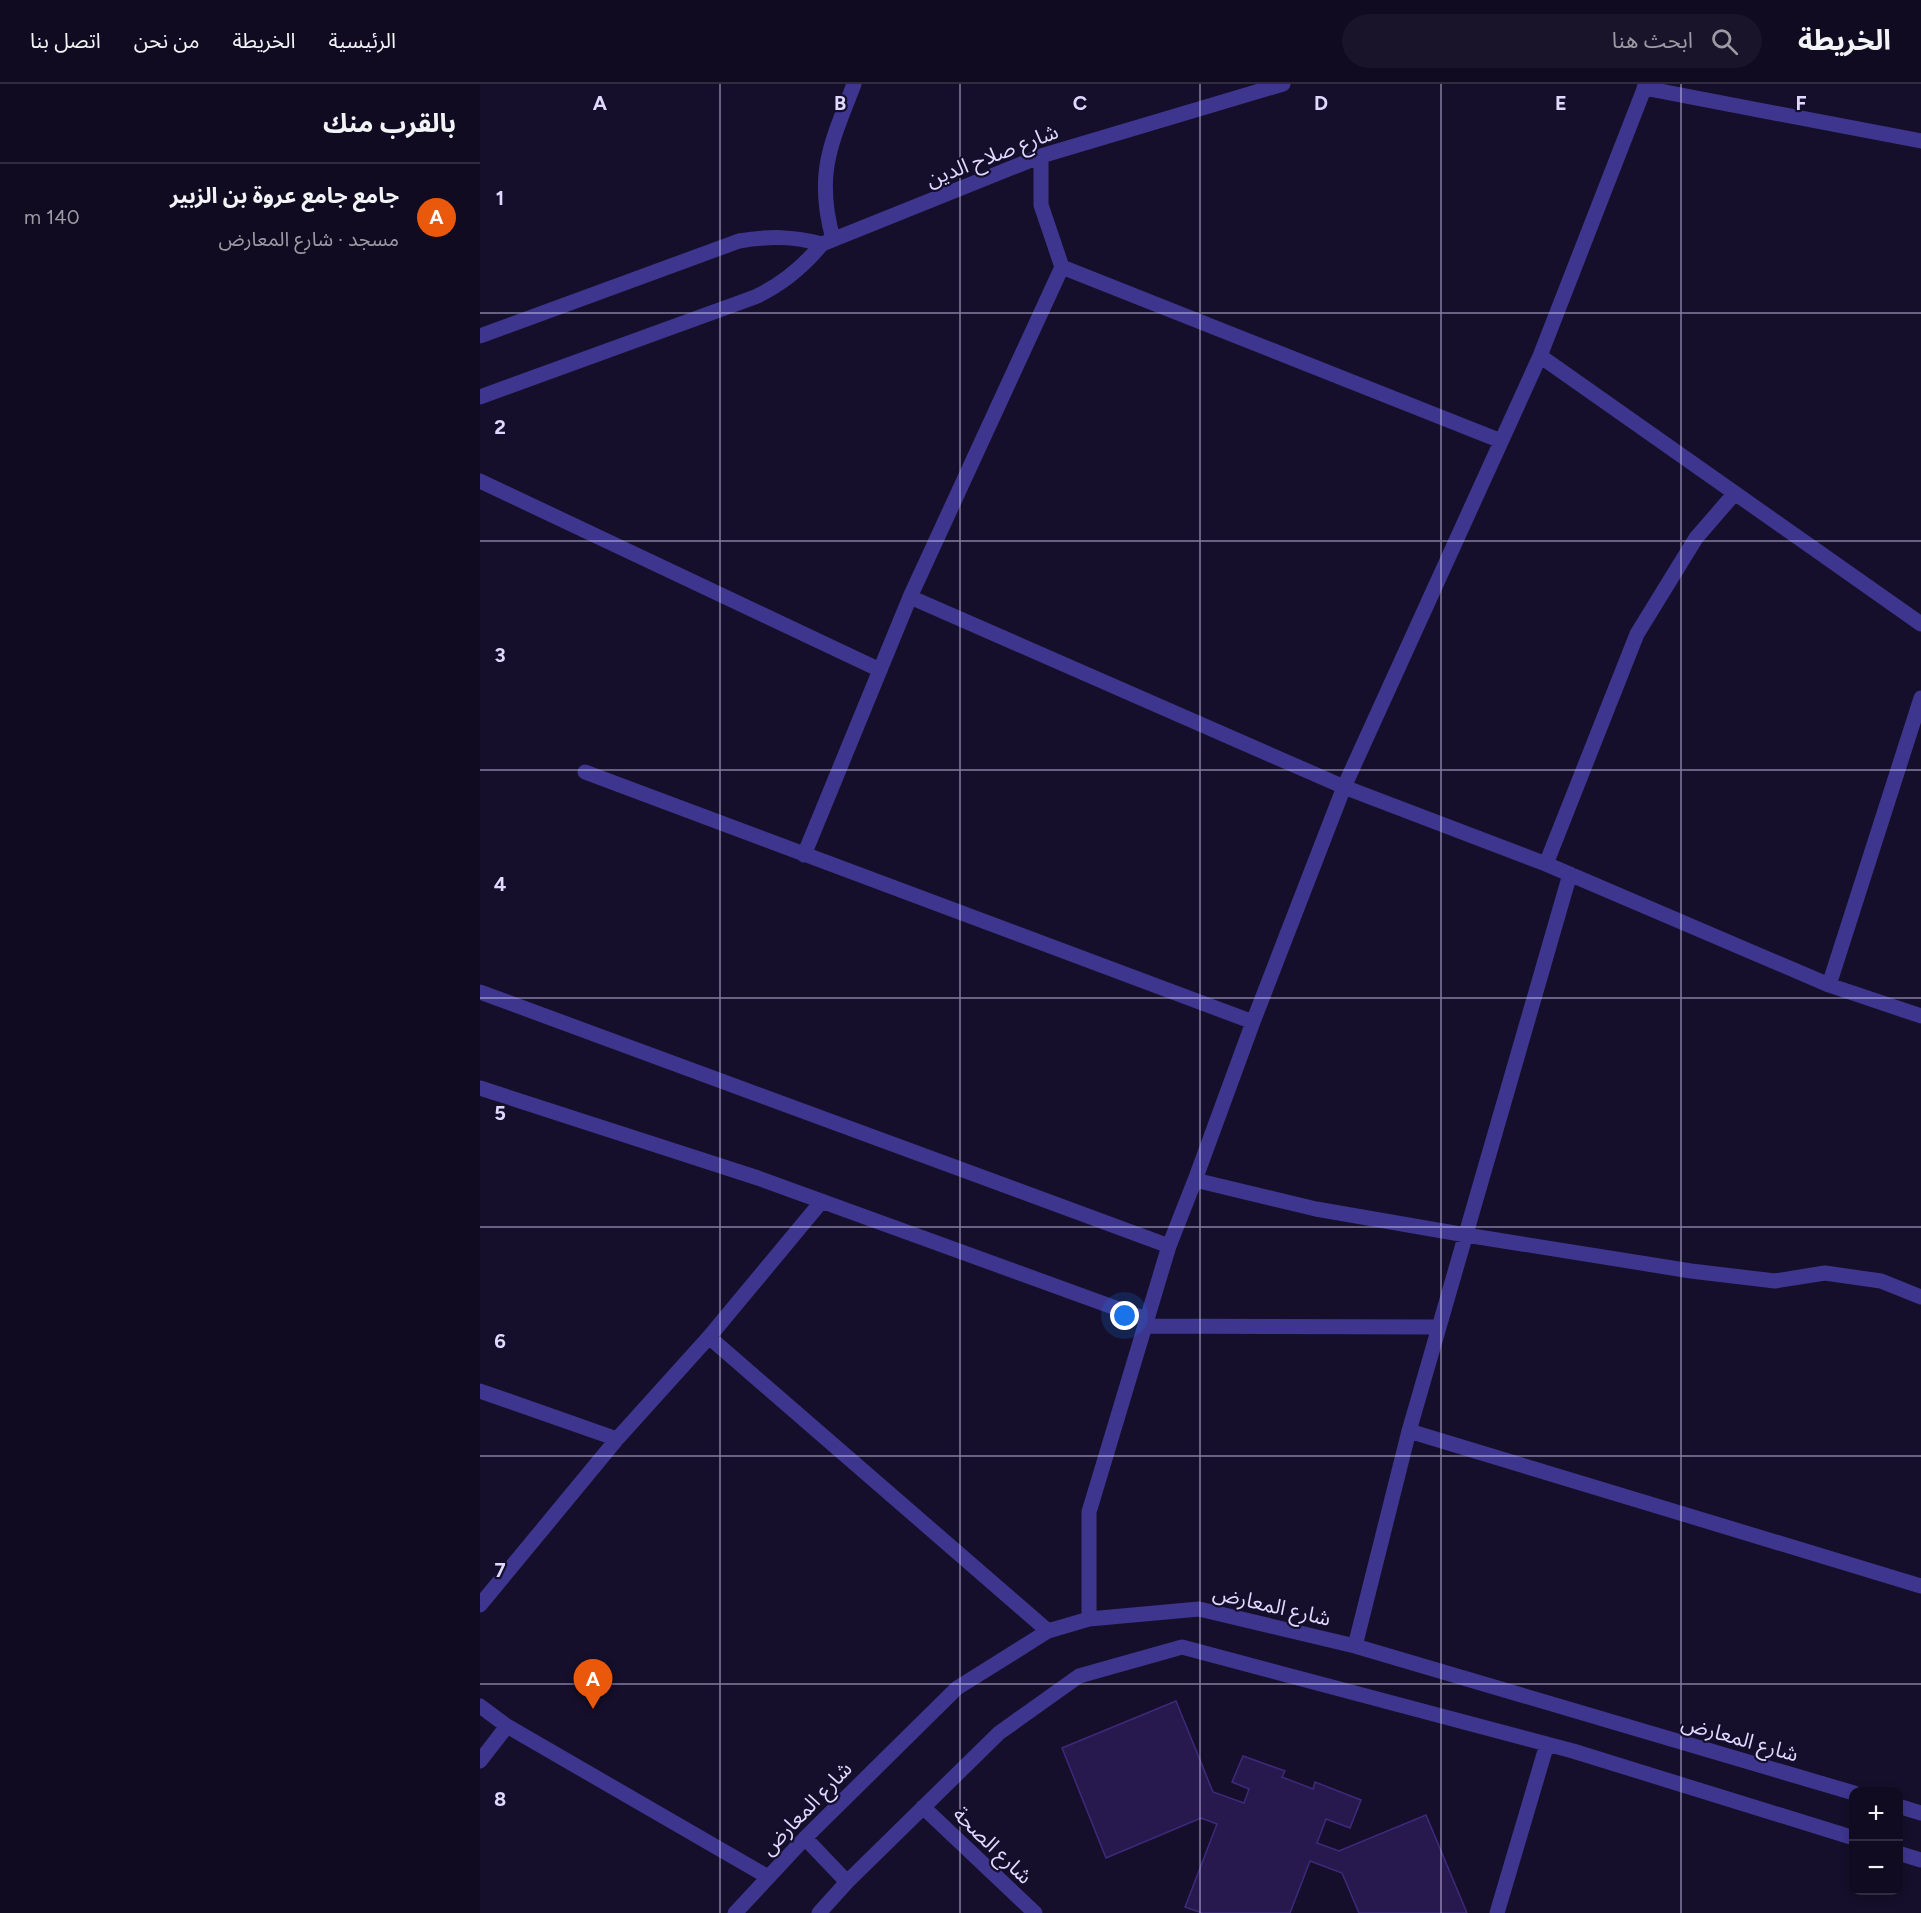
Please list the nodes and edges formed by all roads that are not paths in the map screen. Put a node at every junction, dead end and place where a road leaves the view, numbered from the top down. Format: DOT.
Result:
graph roads {
  1 [pos="854,84"];
  2 [pos="1283,84"];
  3 [pos="1645,86"];
  4 [pos="1921,141"];
  5 [pos="1041,156"];
  6 [pos="828,241"];
  7 [pos="1062,267"];
  8 [pos="480,336"];
  9 [pos="1540,356"];
  10 [pos="480,397"];
  11 [pos="1501,441"];
  12 [pos="480,481"];
  13 [pos="1735,493"];
  14 [pos="910,597"];
  15 [pos="1921,624"];
  16 [pos="880,670"];
  17 [pos="1921,698"];
  18 [pos="585,771"];
  19 [pos="1344,787"];
  20 [pos="804,855"];
  21 [pos="1546,864"];
  22 [pos="1570,874"];
  23 [pos="1829,985"];
  24 [pos="480,992"];
  25 [pos="1921,1016"];
  26 [pos="1253,1022"];
  27 [pos="480,1088"];
  28 [pos="1196,1180"];
  29 [pos="822,1201"];
  30 [pos="1466,1235"];
  31 [pos="1169,1245"];
  32 [pos="1921,1297"];
  33 [pos="1147,1319"];
  34 [pos="1439,1327"];
  35 [pos="709,1337"];
  36 [pos="480,1391"];
  37 [pos="1409,1431"];
  38 [pos="617,1439"];
  39 [pos="1921,1586"];
  40 [pos="480,1605"];
  41 [pos="1089,1619"];
  42 [pos="1048,1631"];
  43 [pos="1355,1646"];
  44 [pos="480,1706"];
  45 [pos="507,1726"];
  46 [pos="1547,1744"];
  47 [pos="480,1761"];
  48 [pos="1849,1792"];
  49 [pos="923,1807"];
  50 [pos="1903,1807"];
  51 [pos="1921,1813"];
  52 [pos="1849,1836"];
  53 [pos="805,1838"];
  54 [pos="1903,1853"];
  55 [pos="1921,1860"];
  56 [pos="768,1877"];
  57 [pos="847,1882"];
  58 [pos="735,1913"];
  59 [pos="819,1913"];
  60 [pos="1035,1913"];
  61 [pos="1497,1913"];
  1 -- 6 [label="street"];
  2 -- 5 [label="street, شارع صلاح الدين"];
  3 -- 4 [label="street"];
  3 -- 9 [label="street"];
  5 -- 6 [label="street, شارع صلاح الدين"];
  5 -- 7 [label="street"];
  6 -- 8 [label="street"];
  6 -- 10 [label="street, شارع صلاح الدين"];
  7 -- 11 [label="street"];
  7 -- 14 [label="street"];
  9 -- 11 [label="street"];
  9 -- 13 [label="street"];
  11 -- 19 [label="street"];
  12 -- 16 [label="street"];
  13 -- 15 [label="street"];
  13 -- 21 [label="street"];
  14 -- 16 [label="street"];
  14 -- 19 [label="street"];
  16 -- 20 [label="street"];
  17 -- 23 [label="street"];
  18 -- 20 [label="street"];
  19 -- 21 [label="street"];
  19 -- 26 [label="street"];
  20 -- 26 [label="street"];
  21 -- 22 [label="street"];
  22 -- 23 [label="street"];
  22 -- 30 [label="street"];
  23 -- 25 [label="street"];
  24 -- 31 [label="street"];
  26 -- 28 [label="street"];
  27 -- 29 [label="street"];
  28 -- 30 [label="street"];
  28 -- 31 [label="street"];
  29 -- 33 [label="street"];
  29 -- 35 [label="street"];
  30 -- 32 [label="street"];
  30 -- 34 [label="street"];
  31 -- 33 [label="street"];
  33 -- 34 [label="street"];
  33 -- 41 [label="street"];
  34 -- 37 [label="street"];
  35 -- 38 [label="street"];
  35 -- 42 [label="street"];
  36 -- 38 [label="street"];
  37 -- 39 [label="street"];
  37 -- 43 [label="street"];
  38 -- 40 [label="street"];
  41 -- 42 [label="street, شارع المعارض"];
  41 -- 43 [label="street, شارع المعارض"];
  42 -- 53 [label="street, شارع المعارض"];
  43 -- 48 [label="street, شارع المعارض"];
  44 -- 45 [label="street"];
  45 -- 47 [label="street"];
  45 -- 56 [label="street"];
  46 -- 49 [label="street"];
  46 -- 52 [label="street"];
  46 -- 61 [label="street"];
  49 -- 57 [label="street"];
  49 -- 60 [label="street, شارع الصحة"];
  50 -- 51 [label="street"];
  53 -- 56 [label="street, شارع المعارض"];
  53 -- 57 [label="street"];
  54 -- 55 [label="street"];
  56 -- 58 [label="street, شارع المعارض"];
  57 -- 59 [label="street"];
}
